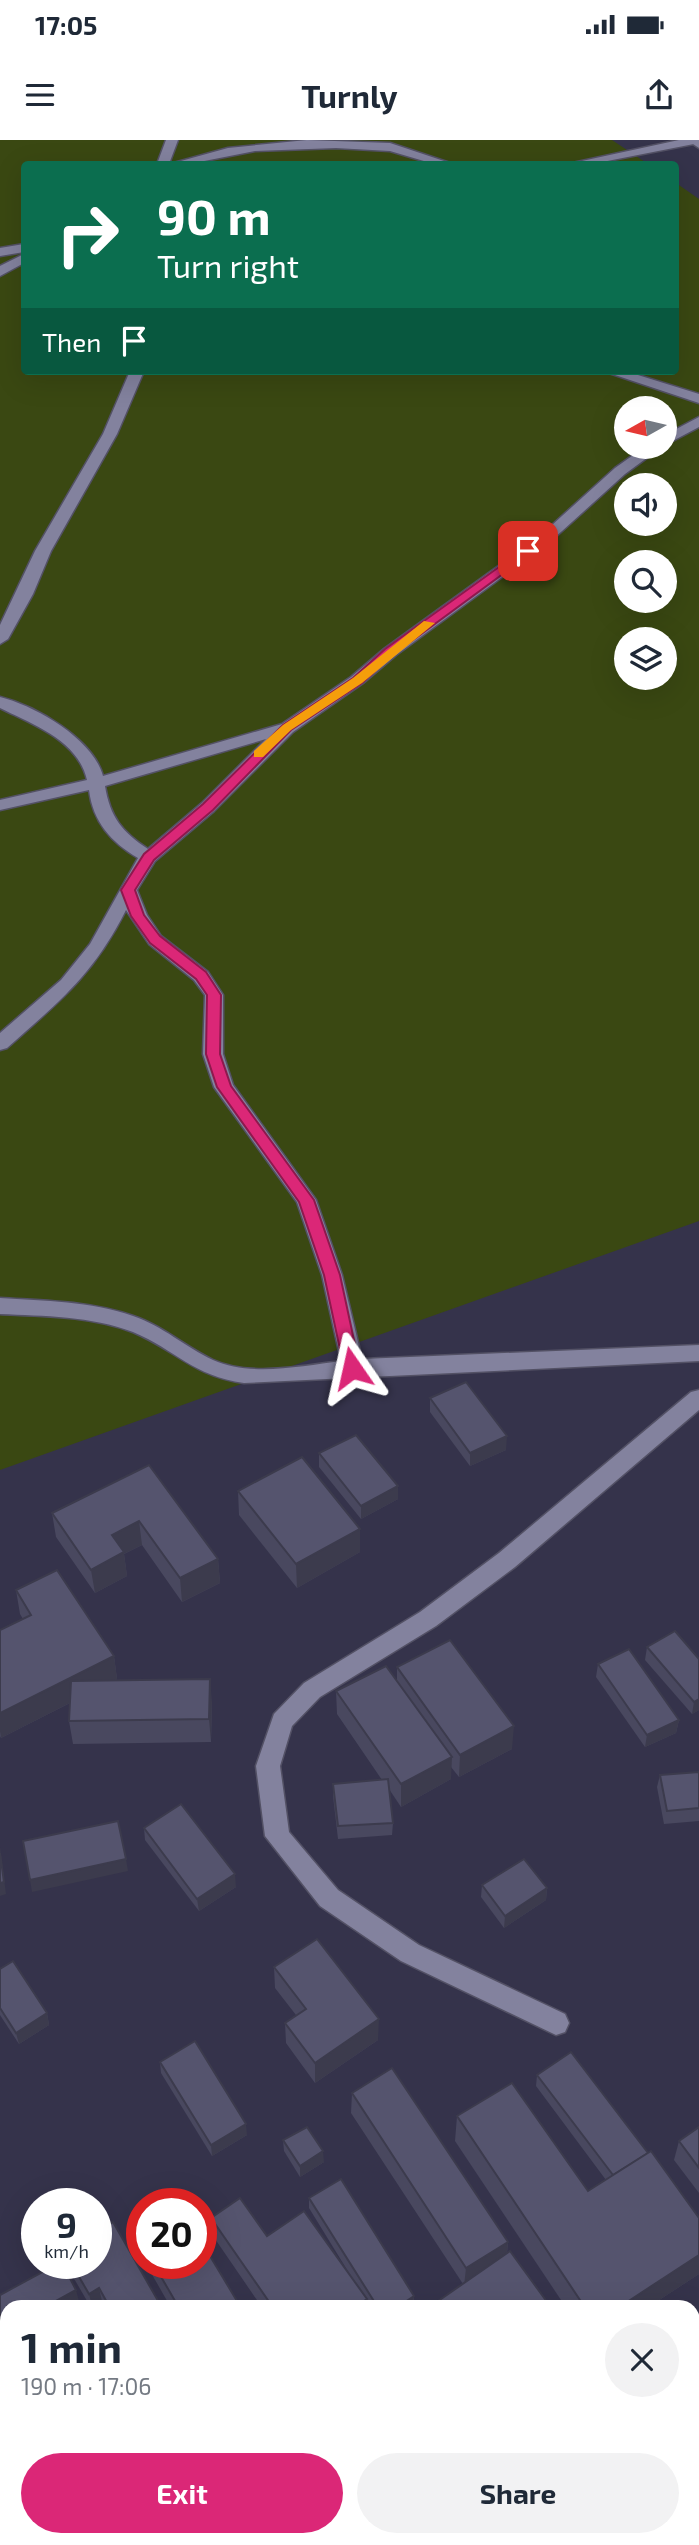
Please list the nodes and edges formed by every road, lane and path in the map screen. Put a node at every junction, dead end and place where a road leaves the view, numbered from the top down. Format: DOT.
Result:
graph roads {
  1 [pos="172,140"];
  2 [pos="696,141"];
  3 [pos="164,161"];
  4 [pos="187,161"];
  5 [pos="437,161"];
  6 [pos="590,161"];
  7 [pos="21,248"];
  8 [pos="0,252"];
  9 [pos="21,260"];
  10 [pos="0,272"];
  11 [pos="135,375"];
  12 [pos="622,375"];
  13 [pos="699,400"];
  14 [pos="699,421"];
  15 [pos="677,434"];
  16 [pos="637,459"];
  17 [pos="0,639"];
  18 [pos="0,702"];
  19 [pos="287,727"];
  20 [pos="99,784"];
  21 [pos="0,805"];
  22 [pos="149,857"];
  23 [pos="128,890"];
  24 [pos="0,1043"];
  25 [pos="0,1306"];
  26 [pos="699,1353"];
  27 [pos="352,1368"];
  28 [pos="699,1398"];
  29 [pos="556,2023"];
  1 -- 3 [label="street"];
  2 -- 6 [label="street"];
  4 -- 5 [label="street"];
  7 -- 8 [label="street"];
  9 -- 10 [label="street"];
  11 -- 17 [label="street"];
  12 -- 13 [label="street"];
  14 -- 15 [label="street"];
  16 -- 19 [label="street"];
  18 -- 20 [label="street"];
  19 -- 20 [label="street"];
  19 -- 22 [label="street"];
  20 -- 21 [label="street"];
  20 -- 22 [label="street"];
  22 -- 23 [label="street"];
  23 -- 24 [label="street"];
  23 -- 27 [label="street"];
  25 -- 27 [label="street"];
  26 -- 27 [label="street"];
  28 -- 29 [label="street"];
}
